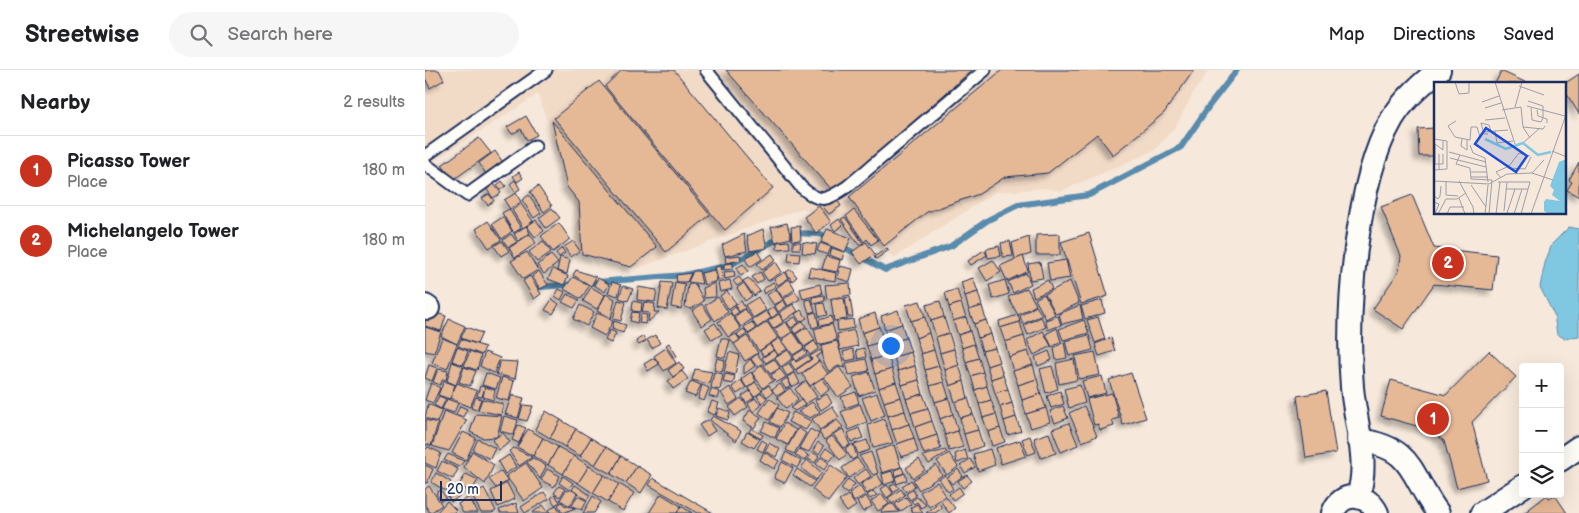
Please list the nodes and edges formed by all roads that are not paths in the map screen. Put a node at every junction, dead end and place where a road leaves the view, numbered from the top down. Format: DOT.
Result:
graph roads {
  1 [pos="546,70"];
  2 [pos="706,70"];
  3 [pos="985,70"];
  4 [pos="1439,70"];
  5 [pos="535,146"];
  6 [pos="425,156"];
  7 [pos="425,164"];
  8 [pos="1359,440"];
  9 [pos="1579,447"];
  10 [pos="1564,457"];
  11 [pos="1519,489"];
  12 [pos="1358,496"];
  13 [pos="1333,513"];
  14 [pos="1377,513"];
  15 [pos="1438,513"];
  16 [pos="1482,513"];
  1 -- 6 [label="lane"];
  2 -- 3 [label="lane"];
  4 -- 8 [label="street"];
  5 -- 7 [label="lane"];
  8 -- 12 [label="street"];
  8 -- 15 [label="street"];
  9 -- 10 [label="street"];
  11 -- 16 [label="street"];
  12 -- 13 [label="street"];
  12 -- 14 [label="street"];
}
